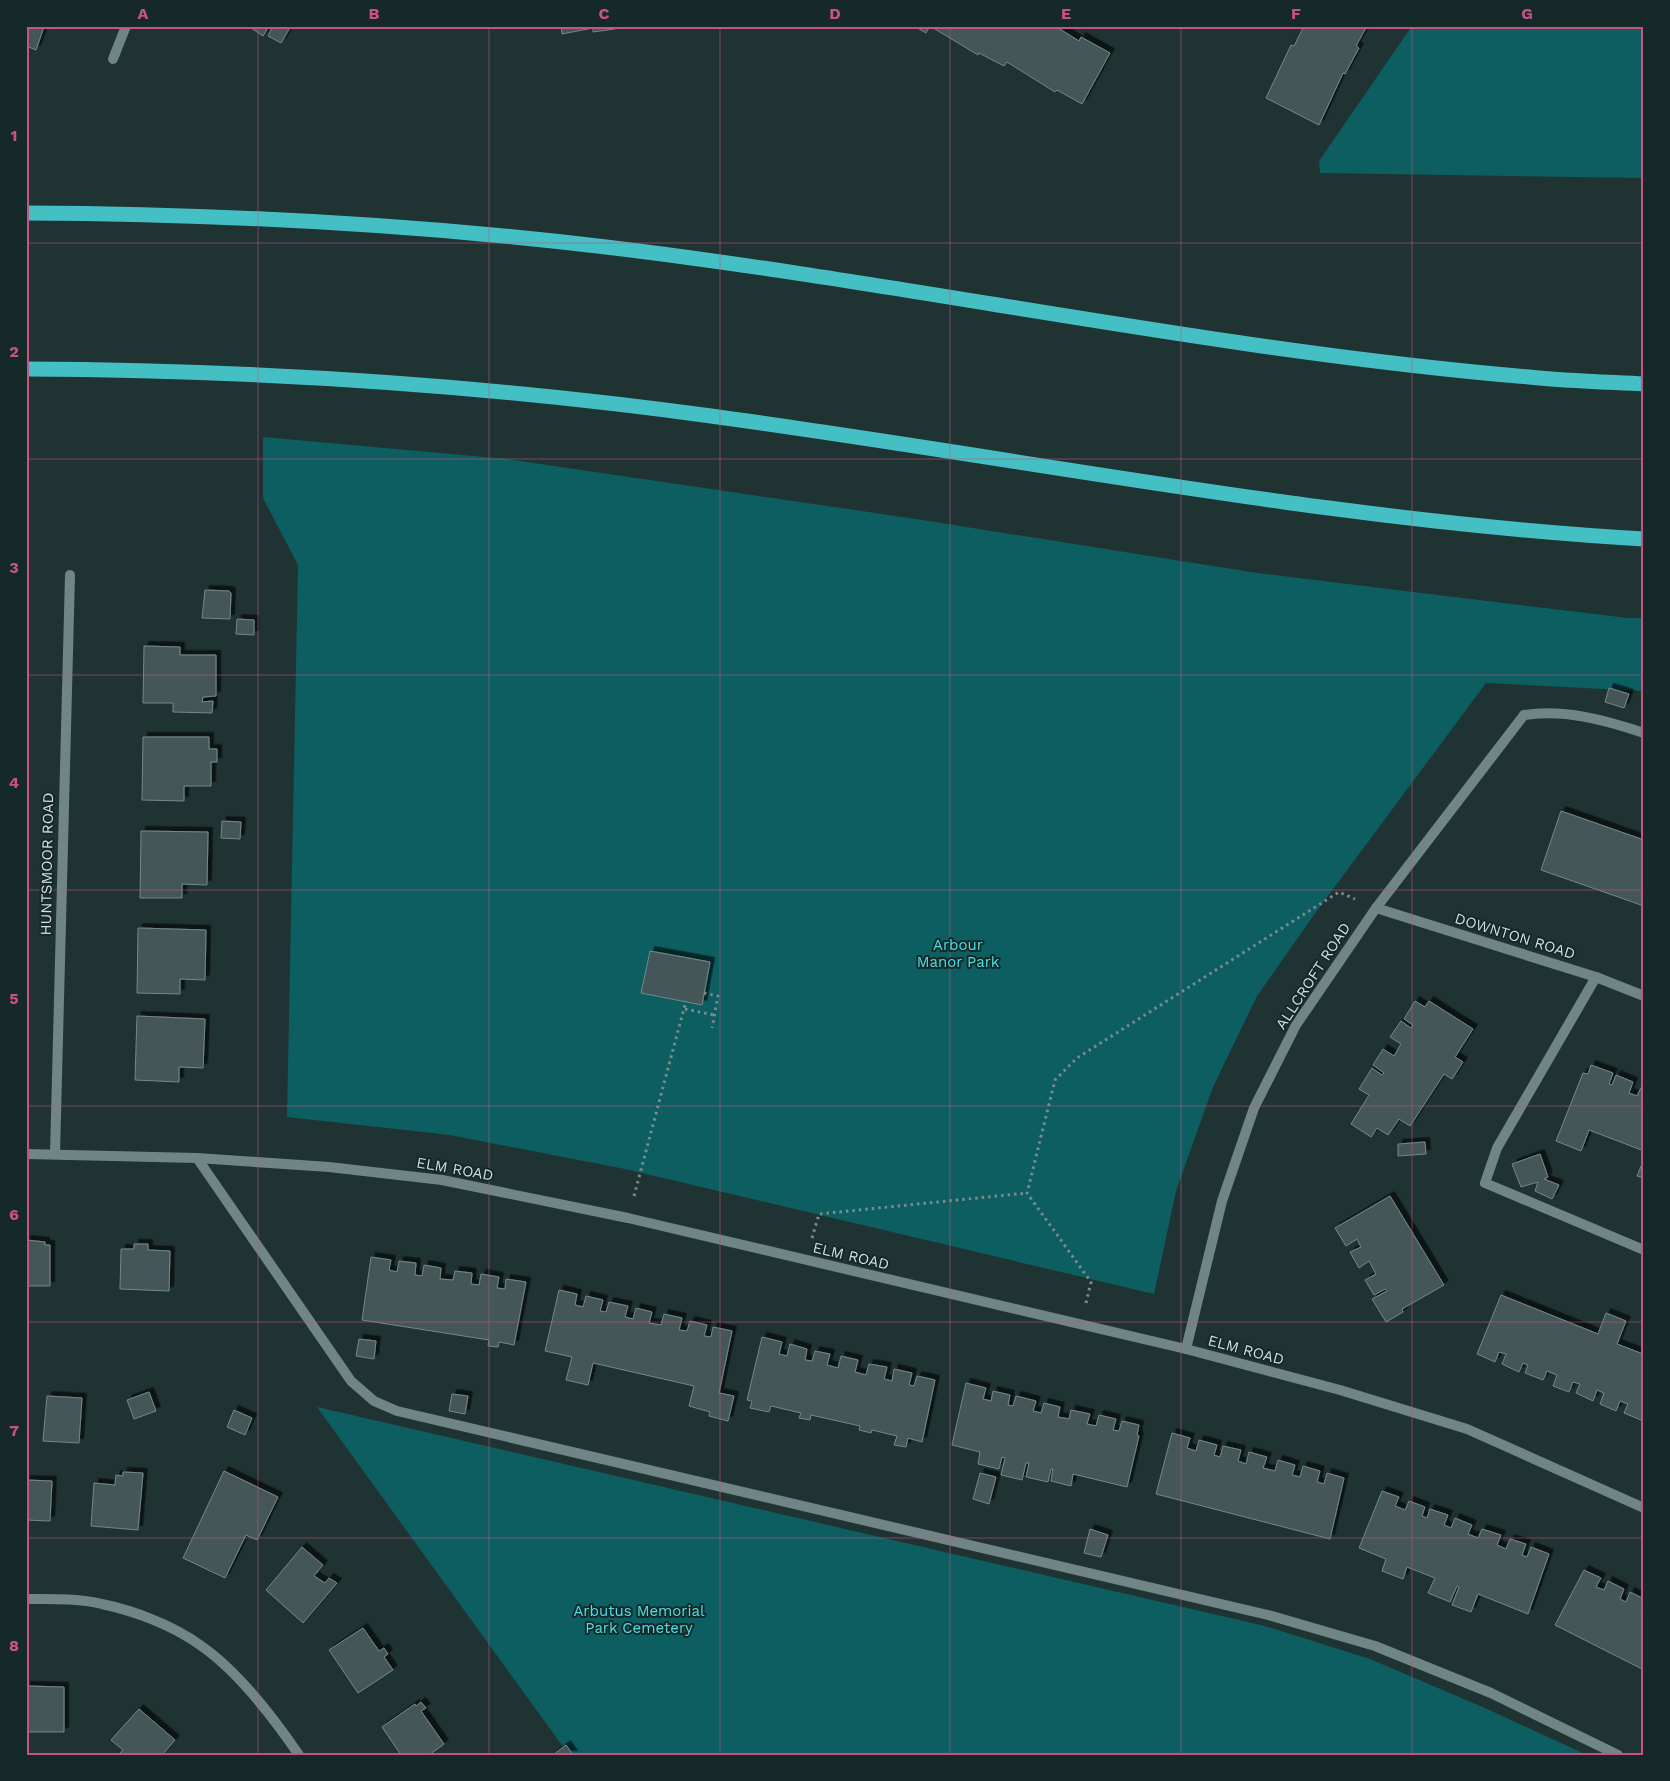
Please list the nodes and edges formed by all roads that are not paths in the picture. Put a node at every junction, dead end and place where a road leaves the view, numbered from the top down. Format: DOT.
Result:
graph roads {
  1 [pos="126,26"];
  2 [pos="113,59"];
  3 [pos="26,213"];
  4 [pos="26,369"];
  5 [pos="1644,384"];
  6 [pos="1644,539"];
  7 [pos="70,575"];
  8 [pos="1644,733"];
  9 [pos="1376,908"];
  10 [pos="1596,977"];
  11 [pos="1644,996"];
  12 [pos="26,1154"];
  13 [pos="55,1154"];
  14 [pos="197,1158"];
  15 [pos="1644,1250"];
  16 [pos="1186,1349"];
  17 [pos="1644,1508"];
  18 [pos="26,1599"];
  19 [pos="299,1755"];
  20 [pos="1618,1755"];
  1 -- 2 [label="street"];
  3 -- 5 [label="highway"];
  4 -- 6 [label="highway"];
  7 -- 13 [label="street, HUNTSMOOR ROAD"];
  8 -- 9 [label="street, ALLCROFT ROAD"];
  9 -- 10 [label="street, DOWNTON ROAD"];
  9 -- 16 [label="street, ALLCROFT ROAD"];
  10 -- 11 [label="street, DOWNTON ROAD"];
  10 -- 15 [label="street"];
  12 -- 13 [label="street, ELM ROAD"];
  13 -- 14 [label="street, ELM ROAD"];
  14 -- 16 [label="street, ELM ROAD"];
  14 -- 20 [label="street"];
  16 -- 17 [label="street, ELM ROAD"];
  18 -- 19 [label="street"];
}
